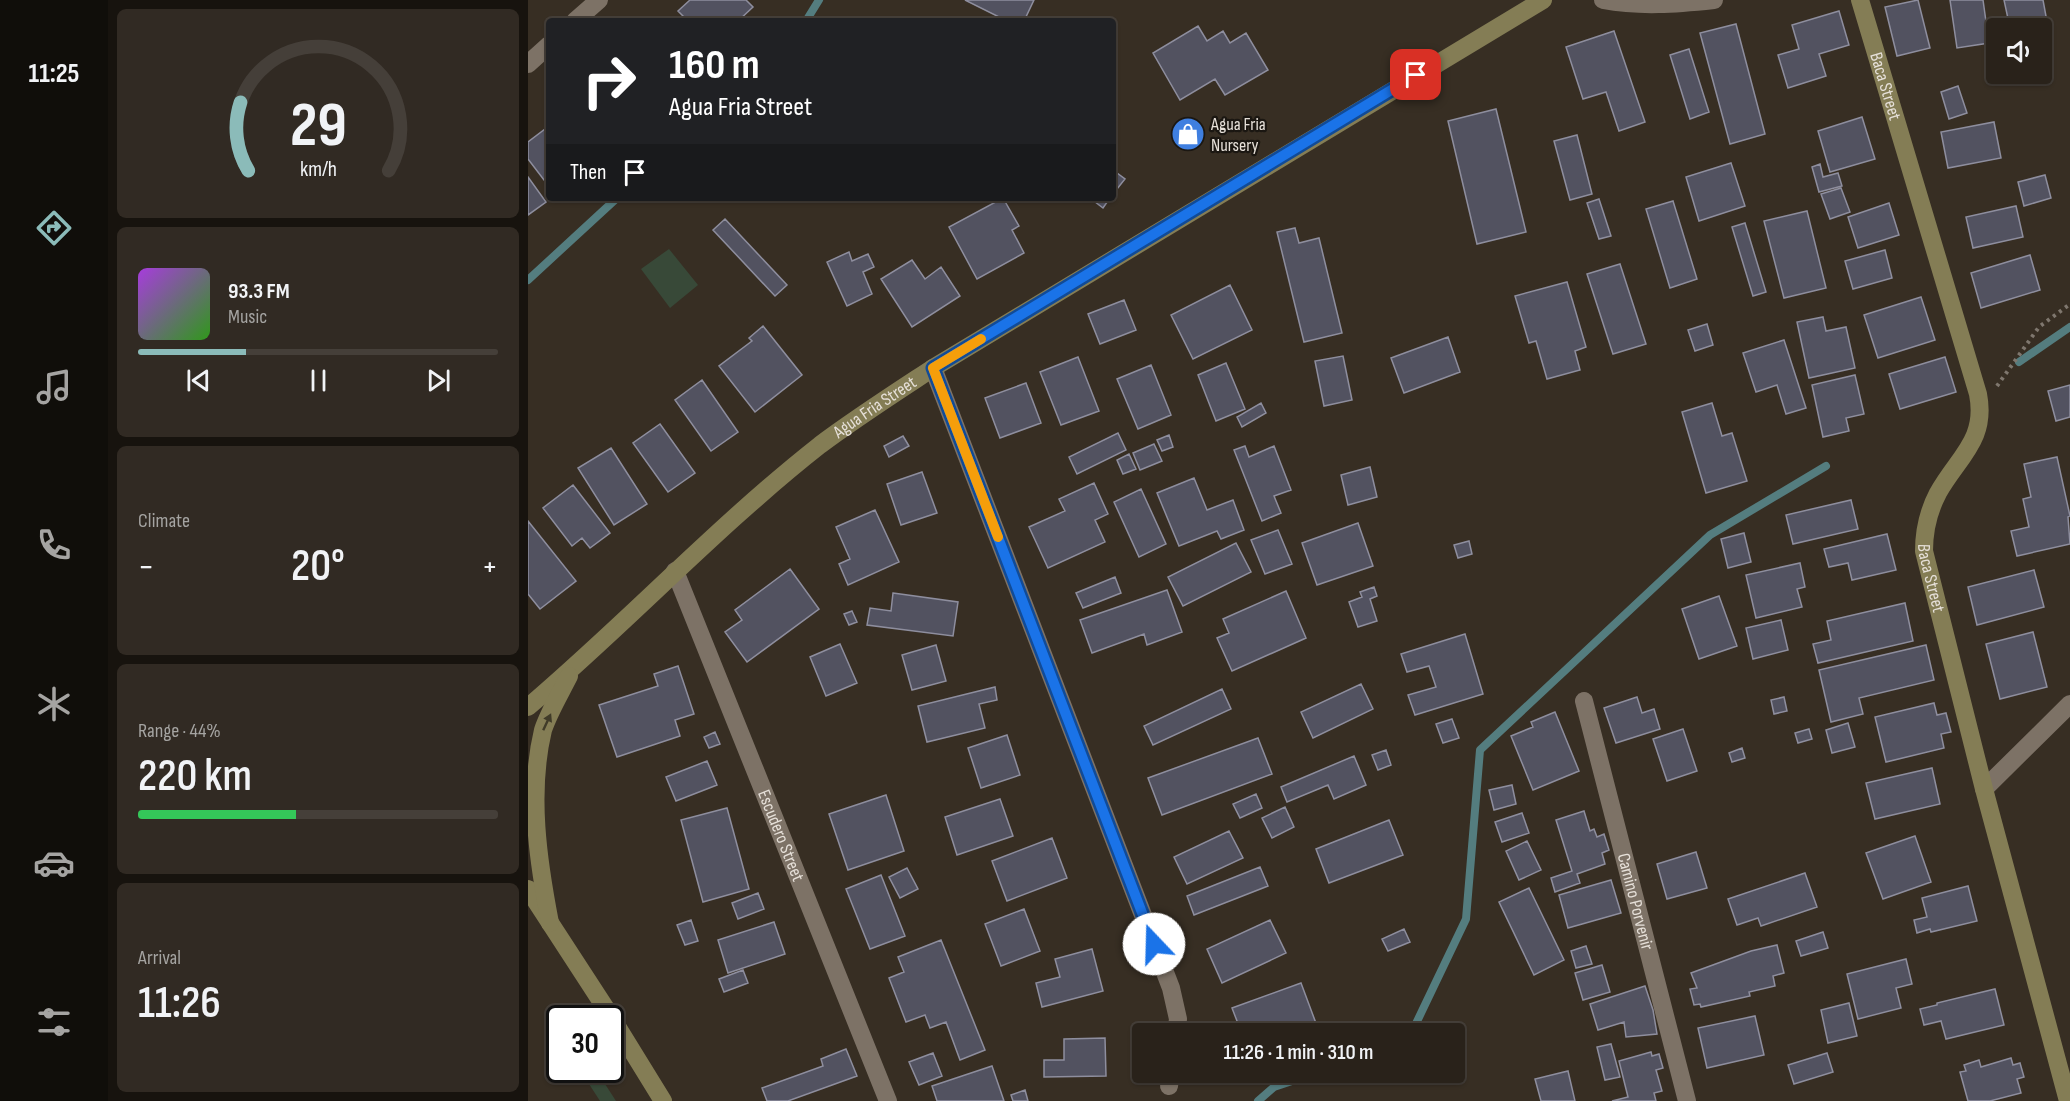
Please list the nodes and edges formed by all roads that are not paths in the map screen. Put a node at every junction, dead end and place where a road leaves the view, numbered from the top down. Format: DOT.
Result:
graph roads {
  1 [pos="599,0"];
  2 [pos="1543,0"];
  3 [pos="1603,0"];
  4 [pos="1714,0"];
  5 [pos="1860,0"];
  6 [pos="578,18"];
  7 [pos="546,48"];
  8 [pos="528,64"];
  9 [pos="933,368"];
  10 [pos="675,571"];
  11 [pos="573,668"];
  12 [pos="1584,701"];
  13 [pos="2070,704"];
  14 [pos="528,706"];
  15 [pos="1984,789"];
  16 [pos="528,889"];
  17 [pos="528,903"];
  18 [pos="550,923"];
  19 [pos="1177,1023"];
  20 [pos="663,1101"];
  21 [pos="888,1101"];
  22 [pos="1687,1101"];
  23 [pos="2068,1101"];
  1 -- 6 [label="street"];
  2 -- 9 [label="street, Agua Fria Street"];
  3 -- 4 [label="street"];
  5 -- 15 [label="street, Baca Street"];
  7 -- 8 [label="street"];
  9 -- 10 [label="street, Agua Fria Street"];
  9 -- 19 [label="street"];
  10 -- 11 [label="street, Agua Fria Street"];
  10 -- 21 [label="street, Escudero Street"];
  11 -- 14 [label="street, Agua Fria Street"];
  18 -- 11 [label="street, one-way"];
  12 -- 22 [label="street, Camino Porvenir"];
  13 -- 15 [label="street"];
  15 -- 23 [label="street, Baca Street"];
  16 -- 18 [label="street"];
  17 -- 18 [label="street"];
  18 -- 20 [label="street"];
}
